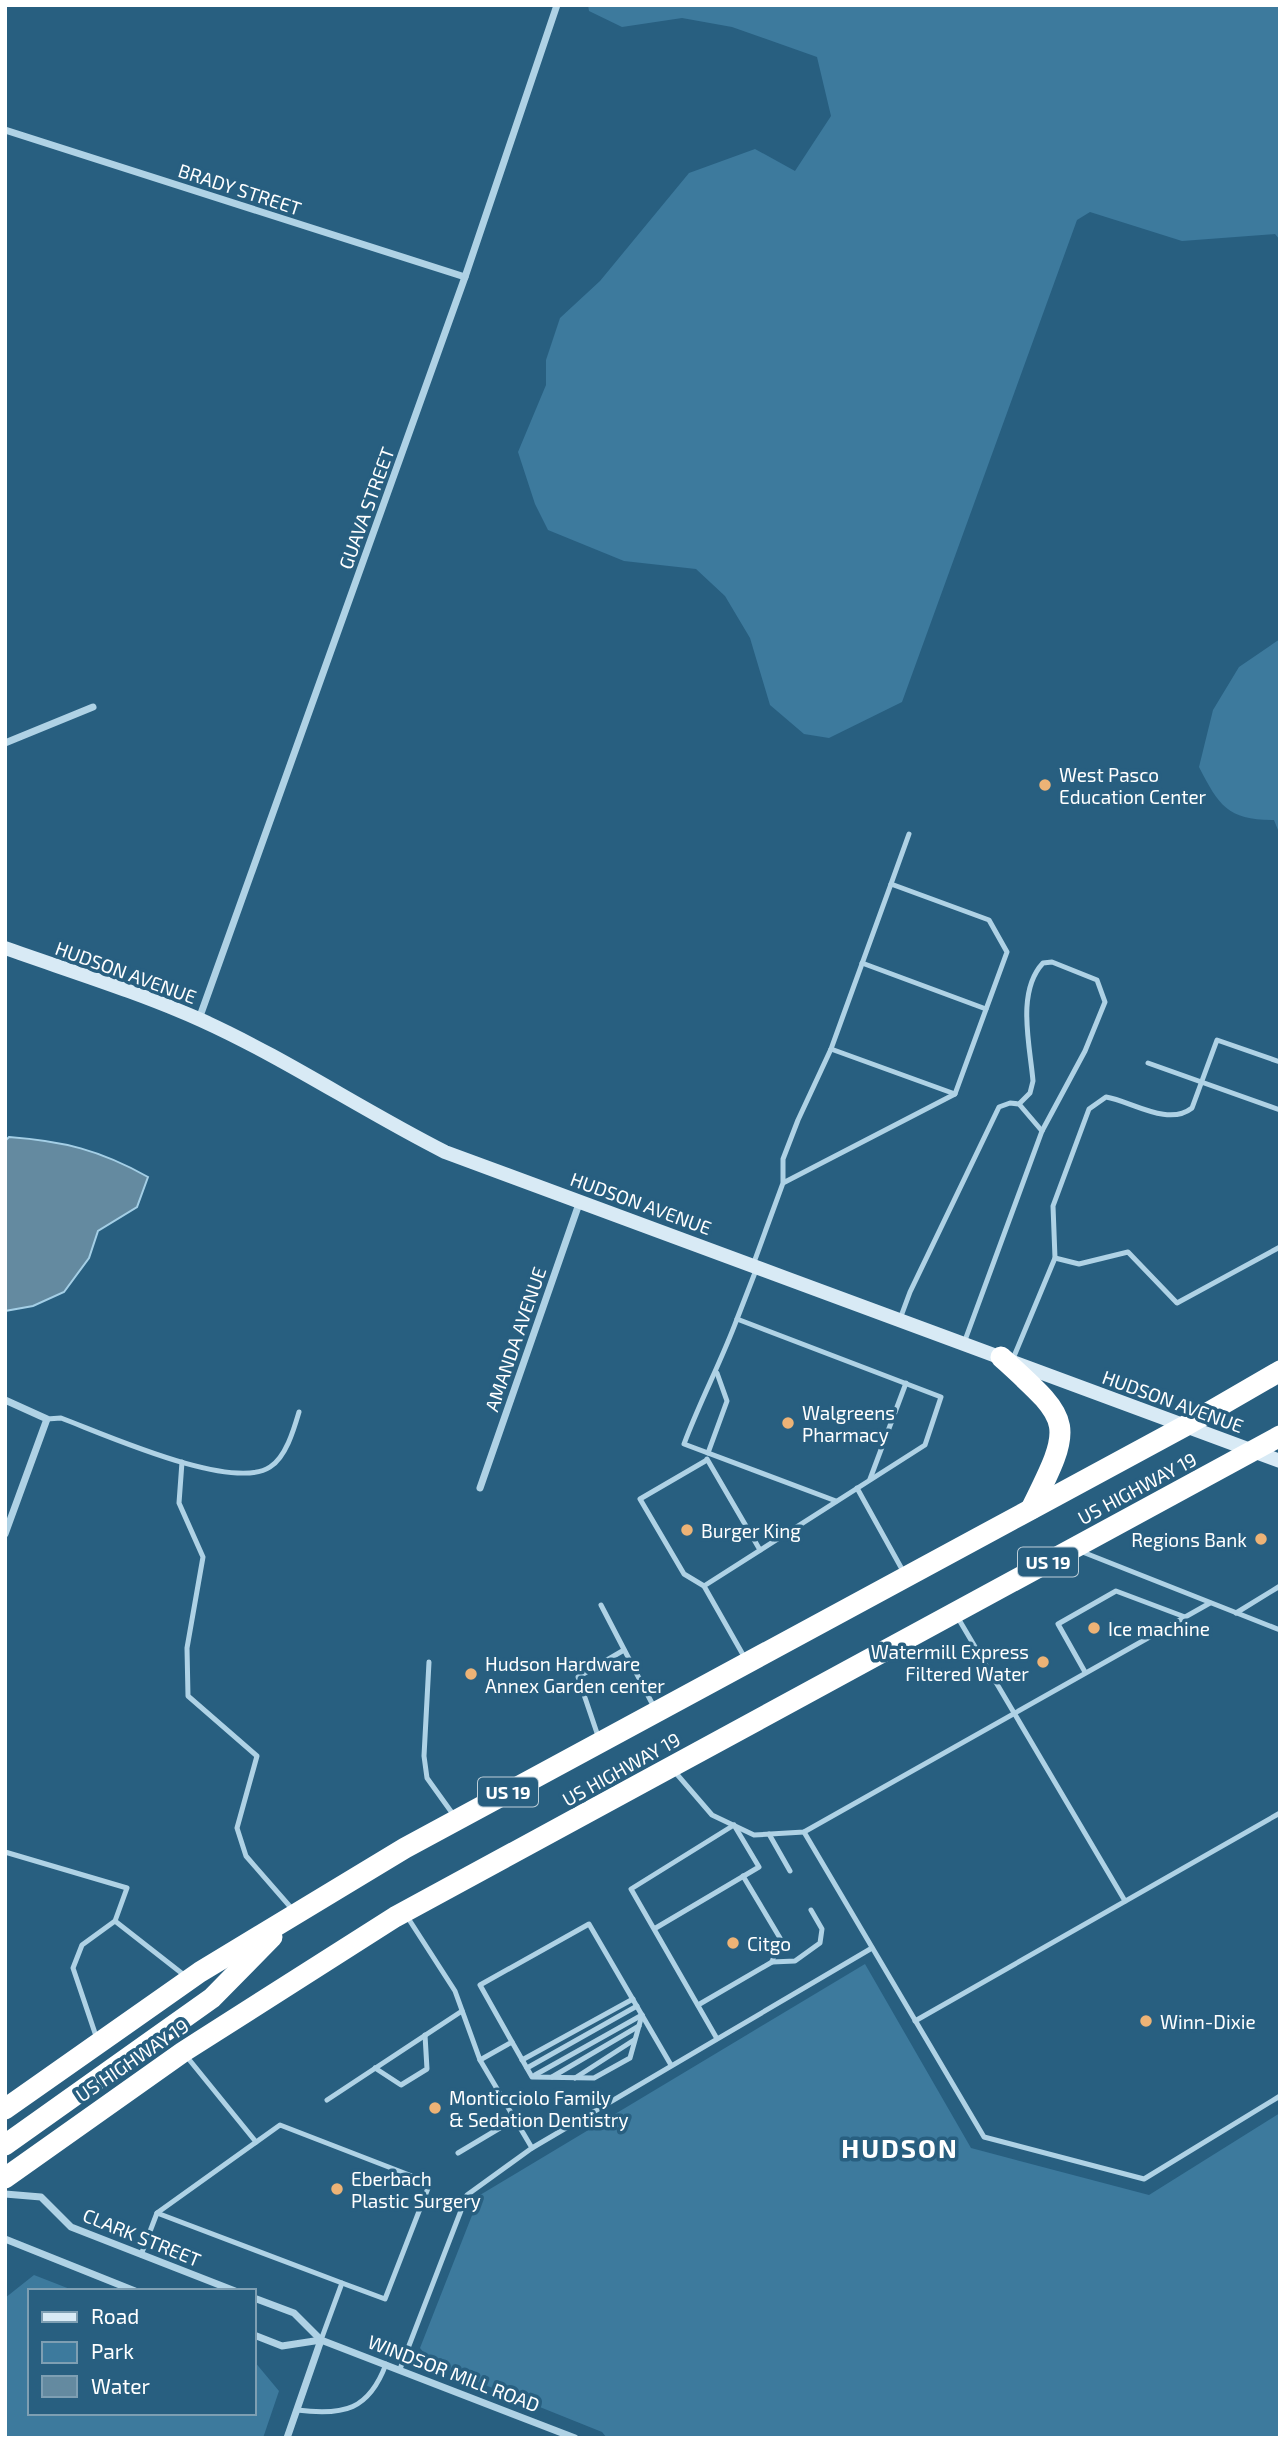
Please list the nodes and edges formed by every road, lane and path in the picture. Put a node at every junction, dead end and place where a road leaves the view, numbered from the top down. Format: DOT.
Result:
graph roads {
  1 [pos="557,5"];
  2 [pos="5,130"];
  3 [pos="465,277"];
  4 [pos="93,707"];
  5 [pos="5,743"];
  6 [pos="909,834"];
  7 [pos="891,884"];
  8 [pos="5,948"];
  9 [pos="862,963"];
  10 [pos="986,1009"];
  11 [pos="199,1019"];
  12 [pos="831,1049"];
  13 [pos="1280,1062"];
  14 [pos="1148,1063"];
  15 [pos="1203,1082"];
  16 [pos="955,1094"];
  17 [pos="1019,1104"];
  18 [pos="1280,1110"];
  19 [pos="1042,1131"];
  20 [pos="783,1183"];
  21 [pos="580,1201"];
  22 [pos="1280,1247"];
  23 [pos="1055,1258"];
  24 [pos="755,1266"];
  25 [pos="737,1319"];
  26 [pos="900,1320"];
  27 [pos="964,1343"];
  28 [pos="1007,1359"];
  29 [pos="1280,1371"];
  30 [pos="717,1373"];
  31 [pos="906,1383"];
  32 [pos="5,1400"];
  33 [pos="299,1412"];
  34 [pos="47,1419"];
  35 [pos="1185,1426"];
  36 [pos="1280,1436"];
  37 [pos="1253,1451"];
  38 [pos="706,1455"];
  39 [pos="1280,1461"];
  40 [pos="182,1462"];
  41 [pos="870,1480"];
  42 [pos="480,1488"];
  43 [pos="857,1488"];
  44 [pos="836,1502"];
  45 [pos="1031,1509"];
  46 [pos="5,1534"];
  47 [pos="1073,1549"];
  48 [pos="760,1550"];
  49 [pos="906,1577"];
  50 [pos="704,1586"];
  51 [pos="1280,1586"];
  52 [pos="1210,1603"];
  53 [pos="601,1605"];
  54 [pos="955,1612"];
  55 [pos="1236,1612"];
  56 [pos="1185,1617"];
  57 [pos="1280,1630"];
  58 [pos="624,1650"];
  59 [pos="429,1662"];
  60 [pos="747,1662"];
  61 [pos="1085,1672"];
  62 [pos="657,1712"];
  63 [pos="1014,1713"];
  64 [pos="600,1742"];
  65 [pos="671,1767"];
  66 [pos="1280,1813"];
  67 [pos="457,1820"];
  68 [pos="734,1825"];
  69 [pos="804,1832"];
  70 [pos="769,1834"];
  71 [pos="5,1852"];
  72 [pos="790,1871"];
  73 [pos="743,1876"];
  74 [pos="1125,1901"];
  75 [pos="811,1910"];
  76 [pos="404,1912"];
  77 [pos="295,1913"];
  78 [pos="115,1921"];
  79 [pos="654,1929"];
  80 [pos="872,1948"];
  81 [pos="772,1962"];
  82 [pos="189,1980"];
  83 [pos="633,1999"];
  84 [pos="698,2005"];
  85 [pos="637,2006"];
  86 [pos="462,2011"];
  87 [pos="642,2015"];
  88 [pos="915,2021"];
  89 [pos="639,2026"];
  90 [pos="425,2035"];
  91 [pos="716,2037"];
  92 [pos="635,2040"];
  93 [pos="98,2042"];
  94 [pos="512,2042"];
  95 [pos="183,2052"];
  96 [pos="481,2060"];
  97 [pos="522,2060"];
  98 [pos="671,2065"];
  99 [pos="375,2068"];
  100 [pos="527,2068"];
  101 [pos="532,2077"];
  102 [pos="552,2077"];
  103 [pos="575,2078"];
  104 [pos="1280,2095"];
  105 [pos="327,2099"];
  106 [pos="5,2109"];
  107 [pos="515,2119"];
  108 [pos="256,2142"];
  109 [pos="5,2146"];
  110 [pos="532,2148"];
  111 [pos="458,2153"];
  112 [pos="5,2178"];
  113 [pos="5,2194"];
  114 [pos="157,2213"];
  115 [pos="5,2239"];
  116 [pos="141,2255"];
  117 [pos="342,2283"];
  118 [pos="130,2289"];
  119 [pos="230,2289"];
  120 [pos="256,2299"];
  121 [pos="256,2337"];
  122 [pos="321,2340"];
  123 [pos="386,2364"];
  124 [pos="401,2369"];
  125 [pos="297,2410"];
  126 [pos="287,2438"];
  127 [pos="575,2438"];
  1 -- 3 [label="street, GUAVA STREET"];
  2 -- 3 [label="street, BRADY STREET"];
  3 -- 11 [label="street, GUAVA STREET"];
  4 -- 5 [label="street"];
  6 -- 7 [label="lane"];
  7 -- 9 [label="lane"];
  7 -- 10 [label="lane"];
  8 -- 11 [label="street, HUDSON AVENUE"];
  9 -- 10 [label="lane"];
  9 -- 12 [label="lane"];
  10 -- 16 [label="lane"];
  11 -- 21 [label="street, HUDSON AVENUE"];
  12 -- 16 [label="lane"];
  12 -- 20 [label="lane"];
  13 -- 15 [label="lane"];
  14 -- 15 [label="lane"];
  15 -- 18 [label="lane"];
  15 -- 23 [label="lane"];
  16 -- 20 [label="lane"];
  17 -- 19 [label="lane"];
  17 -- 19 [label="lane"];
  17 -- 26 [label="lane"];
  19 -- 27 [label="lane"];
  20 -- 24 [label="lane"];
  21 -- 24 [label="street, HUDSON AVENUE"];
  21 -- 42 [label="street, AMANDA AVENUE"];
  22 -- 23 [label="lane"];
  23 -- 28 [label="lane"];
  24 -- 25 [label="lane"];
  24 -- 26 [label="street, HUDSON AVENUE"];
  25 -- 30 [label="lane"];
  25 -- 31 [label="lane"];
  26 -- 27 [label="street, HUDSON AVENUE"];
  27 -- 28 [label="street, HUDSON AVENUE"];
  28 -- 35 [label="street, HUDSON AVENUE"];
  28 -- 45 [label="highway"];
  29 -- 35 [label="highway, US HIGHWAY 19 / US 19"];
  30 -- 38 [label="lane"];
  30 -- 38 [label="lane"];
  31 -- 41 [label="lane"];
  31 -- 41 [label="lane"];
  32 -- 34 [label="street"];
  33 -- 40 [label="lane"];
  34 -- 40 [label="lane"];
  34 -- 46 [label="street"];
  35 -- 37 [label="street, HUDSON AVENUE"];
  35 -- 45 [label="highway, US HIGHWAY 19 / US 19"];
  36 -- 37 [label="highway, US HIGHWAY 19 / US 19"];
  37 -- 39 [label="street, HUDSON AVENUE"];
  37 -- 47 [label="highway, US HIGHWAY 19 / US 19"];
  38 -- 44 [label="lane"];
  38 -- 48 [label="lane"];
  38 -- 50 [label="lane"];
  40 -- 77 [label="lane"];
  41 -- 43 [label="lane"];
  43 -- 44 [label="lane"];
  43 -- 49 [label="lane"];
  44 -- 48 [label="lane"];
  45 -- 49 [label="highway, US HIGHWAY 19 / US 19"];
  47 -- 52 [label="lane"];
  47 -- 54 [label="highway, US HIGHWAY 19 / US 19"];
  48 -- 50 [label="lane"];
  49 -- 60 [label="highway, US HIGHWAY 19 / US 19"];
  50 -- 60 [label="lane"];
  51 -- 55 [label="lane"];
  52 -- 55 [label="lane"];
  52 -- 56 [label="lane"];
  53 -- 58 [label="lane"];
  54 -- 63 [label="lane"];
  54 -- 65 [label="highway, US HIGHWAY 19 / US 19"];
  55 -- 57 [label="lane"];
  56 -- 61 [label="lane"];
  56 -- 61 [label="lane"];
  58 -- 62 [label="lane"];
  58 -- 64 [label="lane"];
  59 -- 67 [label="lane"];
  60 -- 62 [label="highway, US HIGHWAY 19 / US 19"];
  61 -- 63 [label="lane"];
  62 -- 64 [label="highway, US HIGHWAY 19 / US 19"];
  63 -- 69 [label="lane"];
  63 -- 74 [label="lane"];
  64 -- 67 [label="highway, US HIGHWAY 19 / US 19"];
  65 -- 68 [label="lane"];
  65 -- 76 [label="highway, US HIGHWAY 19 / US 19"];
  66 -- 74 [label="lane"];
  67 -- 77 [label="highway, US HIGHWAY 19 / US 19"];
  68 -- 70 [label="lane"];
  68 -- 73 [label="lane"];
  68 -- 79 [label="lane"];
  69 -- 70 [label="lane"];
  69 -- 80 [label="lane"];
  70 -- 72 [label="lane"];
  71 -- 78 [label="lane"];
  73 -- 79 [label="lane"];
  73 -- 81 [label="lane"];
  74 -- 88 [label="lane"];
  75 -- 81 [label="lane"];
  76 -- 86 [label="lane"];
  76 -- 95 [label="highway, US HIGHWAY 19 / US 19"];
  77 -- 82 [label="highway, US HIGHWAY 19 / US 19"];
  77 -- 109 [label="highway"];
  78 -- 82 [label="lane"];
  78 -- 93 [label="lane"];
  79 -- 84 [label="lane"];
  80 -- 88 [label="lane"];
  80 -- 91 [label="lane"];
  81 -- 84 [label="lane"];
  82 -- 93 [label="highway, US HIGHWAY 19 / US 19"];
  83 -- 85 [label="lane"];
  83 -- 94 [label="lane"];
  83 -- 97 [label="lane"];
  84 -- 91 [label="lane"];
  85 -- 87 [label="lane"];
  85 -- 100 [label="lane"];
  86 -- 90 [label="lane"];
  86 -- 96 [label="lane"];
  87 -- 89 [label="lane"];
  87 -- 98 [label="lane"];
  87 -- 101 [label="lane"];
  88 -- 104 [label="lane"];
  89 -- 92 [label="lane"];
  89 -- 102 [label="lane"];
  90 -- 99 [label="lane"];
  90 -- 99 [label="lane"];
  91 -- 98 [label="lane"];
  92 -- 103 [label="lane"];
  92 -- 103 [label="lane"];
  93 -- 106 [label="highway, US HIGHWAY 19 / US 19"];
  94 -- 96 [label="lane"];
  94 -- 97 [label="lane"];
  95 -- 108 [label="lane"];
  95 -- 112 [label="highway, US HIGHWAY 19 / US 19"];
  96 -- 107 [label="lane"];
  97 -- 100 [label="lane"];
  98 -- 110 [label="lane"];
  99 -- 105 [label="lane"];
  100 -- 101 [label="lane"];
  101 -- 102 [label="lane"];
  102 -- 103 [label="lane"];
  107 -- 110 [label="lane"];
  107 -- 111 [label="lane"];
  108 -- 114 [label="lane"];
  108 -- 117 [label="lane"];
  110 -- 124 [label="lane"];
  113 -- 116 [label="street, CLARK STREET"];
  114 -- 116 [label="lane"];
  114 -- 117 [label="lane"];
  115 -- 118 [label="street"];
  116 -- 119 [label="street, CLARK STREET"];
  117 -- 122 [label="lane"];
  120 -- 122 [label="street"];
  121 -- 122 [label="street"];
  122 -- 123 [label="street, WINDSOR MILL ROAD"];
  122 -- 125 [label="street"];
  123 -- 124 [label="street, WINDSOR MILL ROAD"];
  123 -- 125 [label="lane"];
  124 -- 127 [label="street, WINDSOR MILL ROAD"];
  125 -- 126 [label="street"];
}
